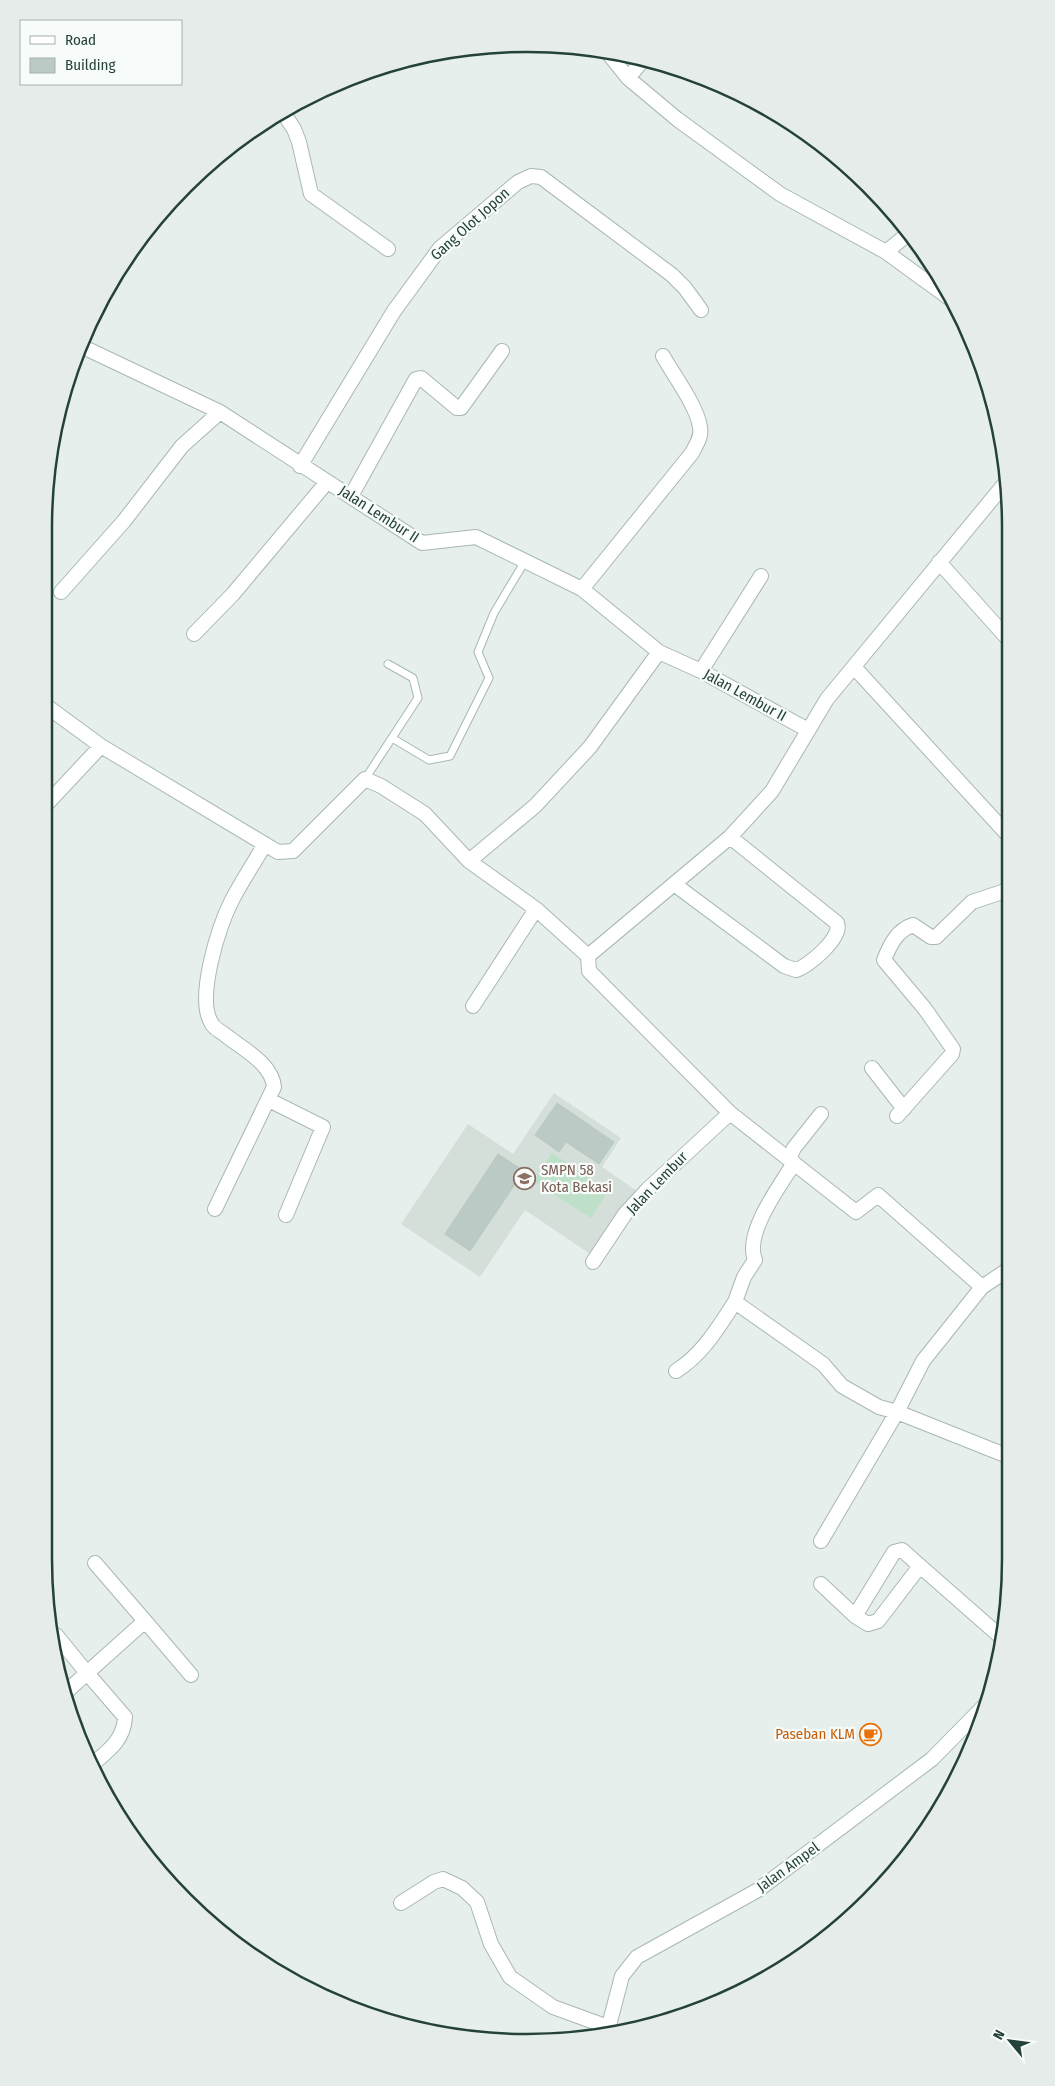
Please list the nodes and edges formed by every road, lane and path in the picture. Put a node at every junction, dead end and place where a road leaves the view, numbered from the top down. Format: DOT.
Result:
graph roads {
  1 [pos="614,61"];
  2 [pos="638,66"];
  3 [pos="628,78"];
  4 [pos="287,118"];
  5 [pos="904,238"];
  6 [pos="388,249"];
  7 [pos="886,252"];
  8 [pos="940,291"];
  9 [pos="701,310"];
  10 [pos="88,349"];
  11 [pos="502,351"];
  12 [pos="663,356"];
  13 [pos="220,412"];
  14 [pos="300,466"];
  15 [pos="327,482"];
  16 [pos="1000,489"];
  17 [pos="351,496"];
  18 [pos="525,561"];
  19 [pos="939,562"];
  20 [pos="761,576"];
  21 [pos="582,589"];
  22 [pos="61,592"];
  23 [pos="1002,632"];
  24 [pos="194,634"];
  25 [pos="659,652"];
  26 [pos="388,664"];
  27 [pos="854,667"];
  28 [pos="701,670"];
  29 [pos="52,710"];
  30 [pos="808,730"];
  31 [pos="392,738"];
  32 [pos="101,746"];
  33 [pos="365,779"];
  34 [pos="52,798"];
  35 [pos="1002,828"];
  36 [pos="730,837"];
  37 [pos="265,844"];
  38 [pos="469,861"];
  39 [pos="674,884"];
  40 [pos="1002,892"];
  41 [pos="536,909"];
  42 [pos="588,956"];
  43 [pos="473,1006"];
  44 [pos="872,1068"];
  45 [pos="269,1100"];
  46 [pos="730,1113"];
  47 [pos="821,1114"];
  48 [pos="791,1161"];
  49 [pos="215,1209"];
  50 [pos="286,1215"];
  51 [pos="593,1262"];
  52 [pos="1002,1273"];
  53 [pos="982,1288"];
  54 [pos="735,1302"];
  55 [pos="676,1370"];
  56 [pos="898,1412"];
  57 [pos="1002,1454"];
  58 [pos="821,1541"];
  59 [pos="95,1563"];
  60 [pos="920,1566"];
  61 [pos="821,1584"];
  62 [pos="856,1616"];
  63 [pos="145,1621"];
  64 [pos="996,1633"];
  65 [pos="60,1640"];
  66 [pos="87,1673"];
  67 [pos="191,1675"];
  68 [pos="71,1688"];
  69 [pos="976,1715"];
  70 [pos="97,1760"];
  71 [pos="401,1903"];
  72 [pos="608,2026"];
  73 [pos="600,2027"];
  1 -- 3 [label="street"];
  2 -- 3 [label="street"];
  3 -- 7 [label="street"];
  4 -- 6 [label="street"];
  5 -- 7 [label="street"];
  7 -- 8 [label="street"];
  9 -- 14 [label="street, Gang Olot Jopon"];
  10 -- 13 [label="street, Jalan Lembur II"];
  11 -- 17 [label="street"];
  12 -- 21 [label="street"];
  13 -- 14 [label="street, Jalan Lembur II"];
  13 -- 22 [label="street"];
  14 -- 15 [label="street, Jalan Lembur II"];
  15 -- 17 [label="street, Jalan Lembur II"];
  15 -- 24 [label="street"];
  16 -- 19 [label="street"];
  17 -- 18 [label="street, Jalan Lembur II"];
  18 -- 21 [label="street, Jalan Lembur II"];
  18 -- 31 [label="lane"];
  19 -- 23 [label="street"];
  19 -- 27 [label="street"];
  20 -- 28 [label="street"];
  21 -- 25 [label="street, Jalan Lembur II"];
  25 -- 28 [label="street, Jalan Lembur II"];
  25 -- 38 [label="street"];
  26 -- 31 [label="lane"];
  27 -- 30 [label="street"];
  27 -- 35 [label="street"];
  28 -- 30 [label="street, Jalan Lembur II"];
  29 -- 32 [label="street"];
  30 -- 36 [label="street"];
  31 -- 33 [label="lane"];
  32 -- 34 [label="street"];
  32 -- 37 [label="street"];
  33 -- 37 [label="street"];
  33 -- 38 [label="street"];
  36 -- 39 [label="street"];
  36 -- 39 [label="street"];
  37 -- 45 [label="street"];
  38 -- 41 [label="street"];
  39 -- 42 [label="street"];
  40 -- 44 [label="street"];
  41 -- 42 [label="street"];
  41 -- 43 [label="street"];
  42 -- 46 [label="street"];
  45 -- 49 [label="street"];
  45 -- 50 [label="street"];
  46 -- 48 [label="street"];
  46 -- 51 [label="street, Jalan Lembur"];
  47 -- 48 [label="street"];
  48 -- 53 [label="street"];
  48 -- 54 [label="street"];
  52 -- 53 [label="street"];
  53 -- 56 [label="street"];
  54 -- 55 [label="street"];
  54 -- 56 [label="street"];
  56 -- 57 [label="street"];
  56 -- 58 [label="street"];
  59 -- 63 [label="street"];
  60 -- 62 [label="street"];
  60 -- 62 [label="street"];
  60 -- 64 [label="street"];
  61 -- 62 [label="street"];
  63 -- 66 [label="street"];
  63 -- 67 [label="street"];
  65 -- 66 [label="street"];
  66 -- 68 [label="street"];
  66 -- 70 [label="street"];
  69 -- 72 [label="street, Jalan Ampel"];
  71 -- 73 [label="street"];
}
